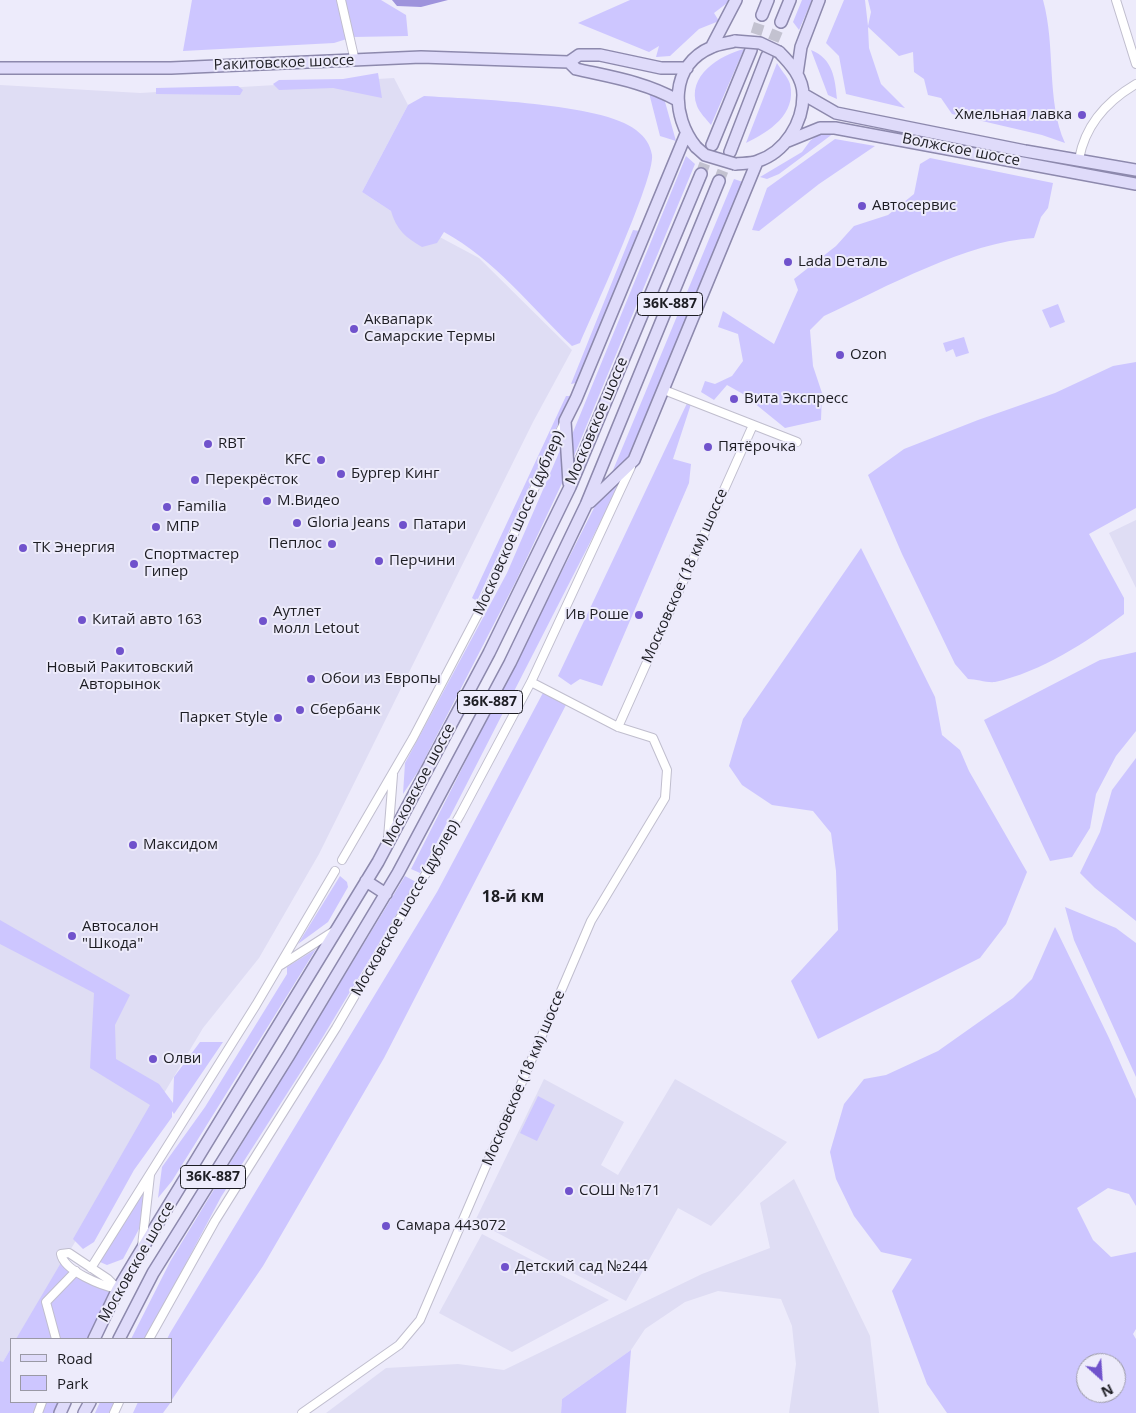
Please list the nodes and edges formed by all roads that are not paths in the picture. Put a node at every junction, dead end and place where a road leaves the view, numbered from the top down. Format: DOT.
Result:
graph roads {
  1 [pos="341,0"];
  2 [pos="736,0"];
  3 [pos="768,0"];
  4 [pos="790,0"];
  5 [pos="819,0"];
  6 [pos="1116,0"];
  7 [pos="762,15"];
  8 [pos="781,22"];
  9 [pos="712,46"];
  10 [pos="751,50"];
  11 [pos="767,56"];
  12 [pos="355,61"];
  13 [pos="569,62"];
  14 [pos="1136,64"];
  15 [pos="0,68"];
  16 [pos="687,68"];
  17 [pos="797,74"];
  18 [pos="1136,84"];
  19 [pos="803,94"];
  20 [pos="677,100"];
  21 [pos="686,134"];
  22 [pos="788,141"];
  23 [pos="712,145"];
  24 [pos="730,152"];
  25 [pos="1079,159"];
  26 [pos="757,162"];
  27 [pos="1136,170"];
  28 [pos="701,174"];
  29 [pos="720,181"];
  30 [pos="1136,184"];
  31 [pos="664,390"];
  32 [pos="565,421"];
  33 [pos="753,425"];
  34 [pos="797,442"];
  35 [pos="634,460"];
  36 [pos="570,487"];
  37 [pos="586,505"];
  38 [pos="531,682"];
  39 [pos="618,727"];
  40 [pos="393,773"];
  41 [pos="388,845"];
  42 [pos="342,860"];
  43 [pos="335,871"];
  44 [pos="366,881"];
  45 [pos="386,894"];
  46 [pos="340,927"];
  47 [pos="279,966"];
  48 [pos="150,1174"];
  49 [pos="142,1249"];
  50 [pos="91,1268"];
  51 [pos="76,1271"];
  52 [pos="118,1289"];
  53 [pos="138,1300"];
  54 [pos="56,1338"];
  55 [pos="94,1338"];
  56 [pos="119,1338"];
  57 [pos="150,1338"];
  58 [pos="302,1413"];
  1 -- 12 [label="street"];
  2 -- 9 [label="main road"];
  3 -- 7 [label="main road"];
  4 -- 8 [label="main road"];
  5 -- 17 [label="main road"];
  6 -- 14 [label="street"];
  9 -- 16 [label="main road"];
  9 -- 17 [label="main road, bridge"];
  10 -- 23 [label="main road"];
  11 -- 24 [label="main road"];
  12 -- 13 [label="main road, Ракитовское шоссе"];
  12 -- 15 [label="main road, Ракитовское шоссе"];
  13 -- 16 [label="main road, Ракитовское шоссе"];
  13 -- 20 [label="main road, Ракитовское шоссе"];
  16 -- 20 [label="main road"];
  17 -- 19 [label="main road"];
  18 -- 25 [label="street"];
  19 -- 22 [label="main road"];
  19 -- 25 [label="main road, Волжское шоссе"];
  20 -- 21 [label="main road"];
  21 -- 26 [label="main road, bridge"];
  21 -- 32 [label="main road"];
  22 -- 26 [label="main road"];
  22 -- 30 [label="main road, Волжское шоссе"];
  25 -- 27 [label="main road, Волжское шоссе"];
  26 -- 31 [label="main road"];
  28 -- 36 [label="main road, Московское шоссе / 36К-887"];
  29 -- 37 [label="main road, Московское шоссе / 36К-887"];
  31 -- 33 [label="street"];
  31 -- 35 [label="main road"];
  32 -- 36 [label="main road"];
  32 -- 40 [label="street, Московское шоссе (дублер)"];
  33 -- 34 [label="street"];
  33 -- 39 [label="street, Московское (18 км) шоссе"];
  35 -- 37 [label="main road"];
  35 -- 38 [label="street, Московское шоссе (дублер)"];
  36 -- 41 [label="main road, Московское шоссе / 36К-887"];
  37 -- 45 [label="main road, Московское шоссе / 36К-887"];
  38 -- 39 [label="street, Московское (18 км) шоссе"];
  38 -- 57 [label="street, Московское шоссе (дублер)"];
  39 -- 58 [label="street, Московское (18 км) шоссе"];
  40 -- 41 [label="street"];
  40 -- 42 [label="street, Московское шоссе (дублер)"];
  41 -- 44 [label="main road, Московское шоссе / 36К-887"];
  43 -- 47 [label="street"];
  44 -- 45 [label="main road"];
  44 -- 46 [label="main road, Московское шоссе / 36К-887"];
  45 -- 53 [label="main road, Московское шоссе / 36К-887"];
  46 -- 47 [label="street"];
  46 -- 49 [label="main road, Московское шоссе / 36К-887"];
  47 -- 48 [label="street"];
  48 -- 49 [label="street"];
  48 -- 50 [label="street"];
  49 -- 52 [label="main road, Московское шоссе / 36К-887"];
  50 -- 51 [label="street"];
  50 -- 52 [label="street"];
  51 -- 52 [label="street"];
  51 -- 54 [label="street"];
  52 -- 53 [label="main road"];
  52 -- 55 [label="main road, Московское шоссе / 36К-887"];
  53 -- 56 [label="main road, Московское шоссе / 36К-887"];
}
